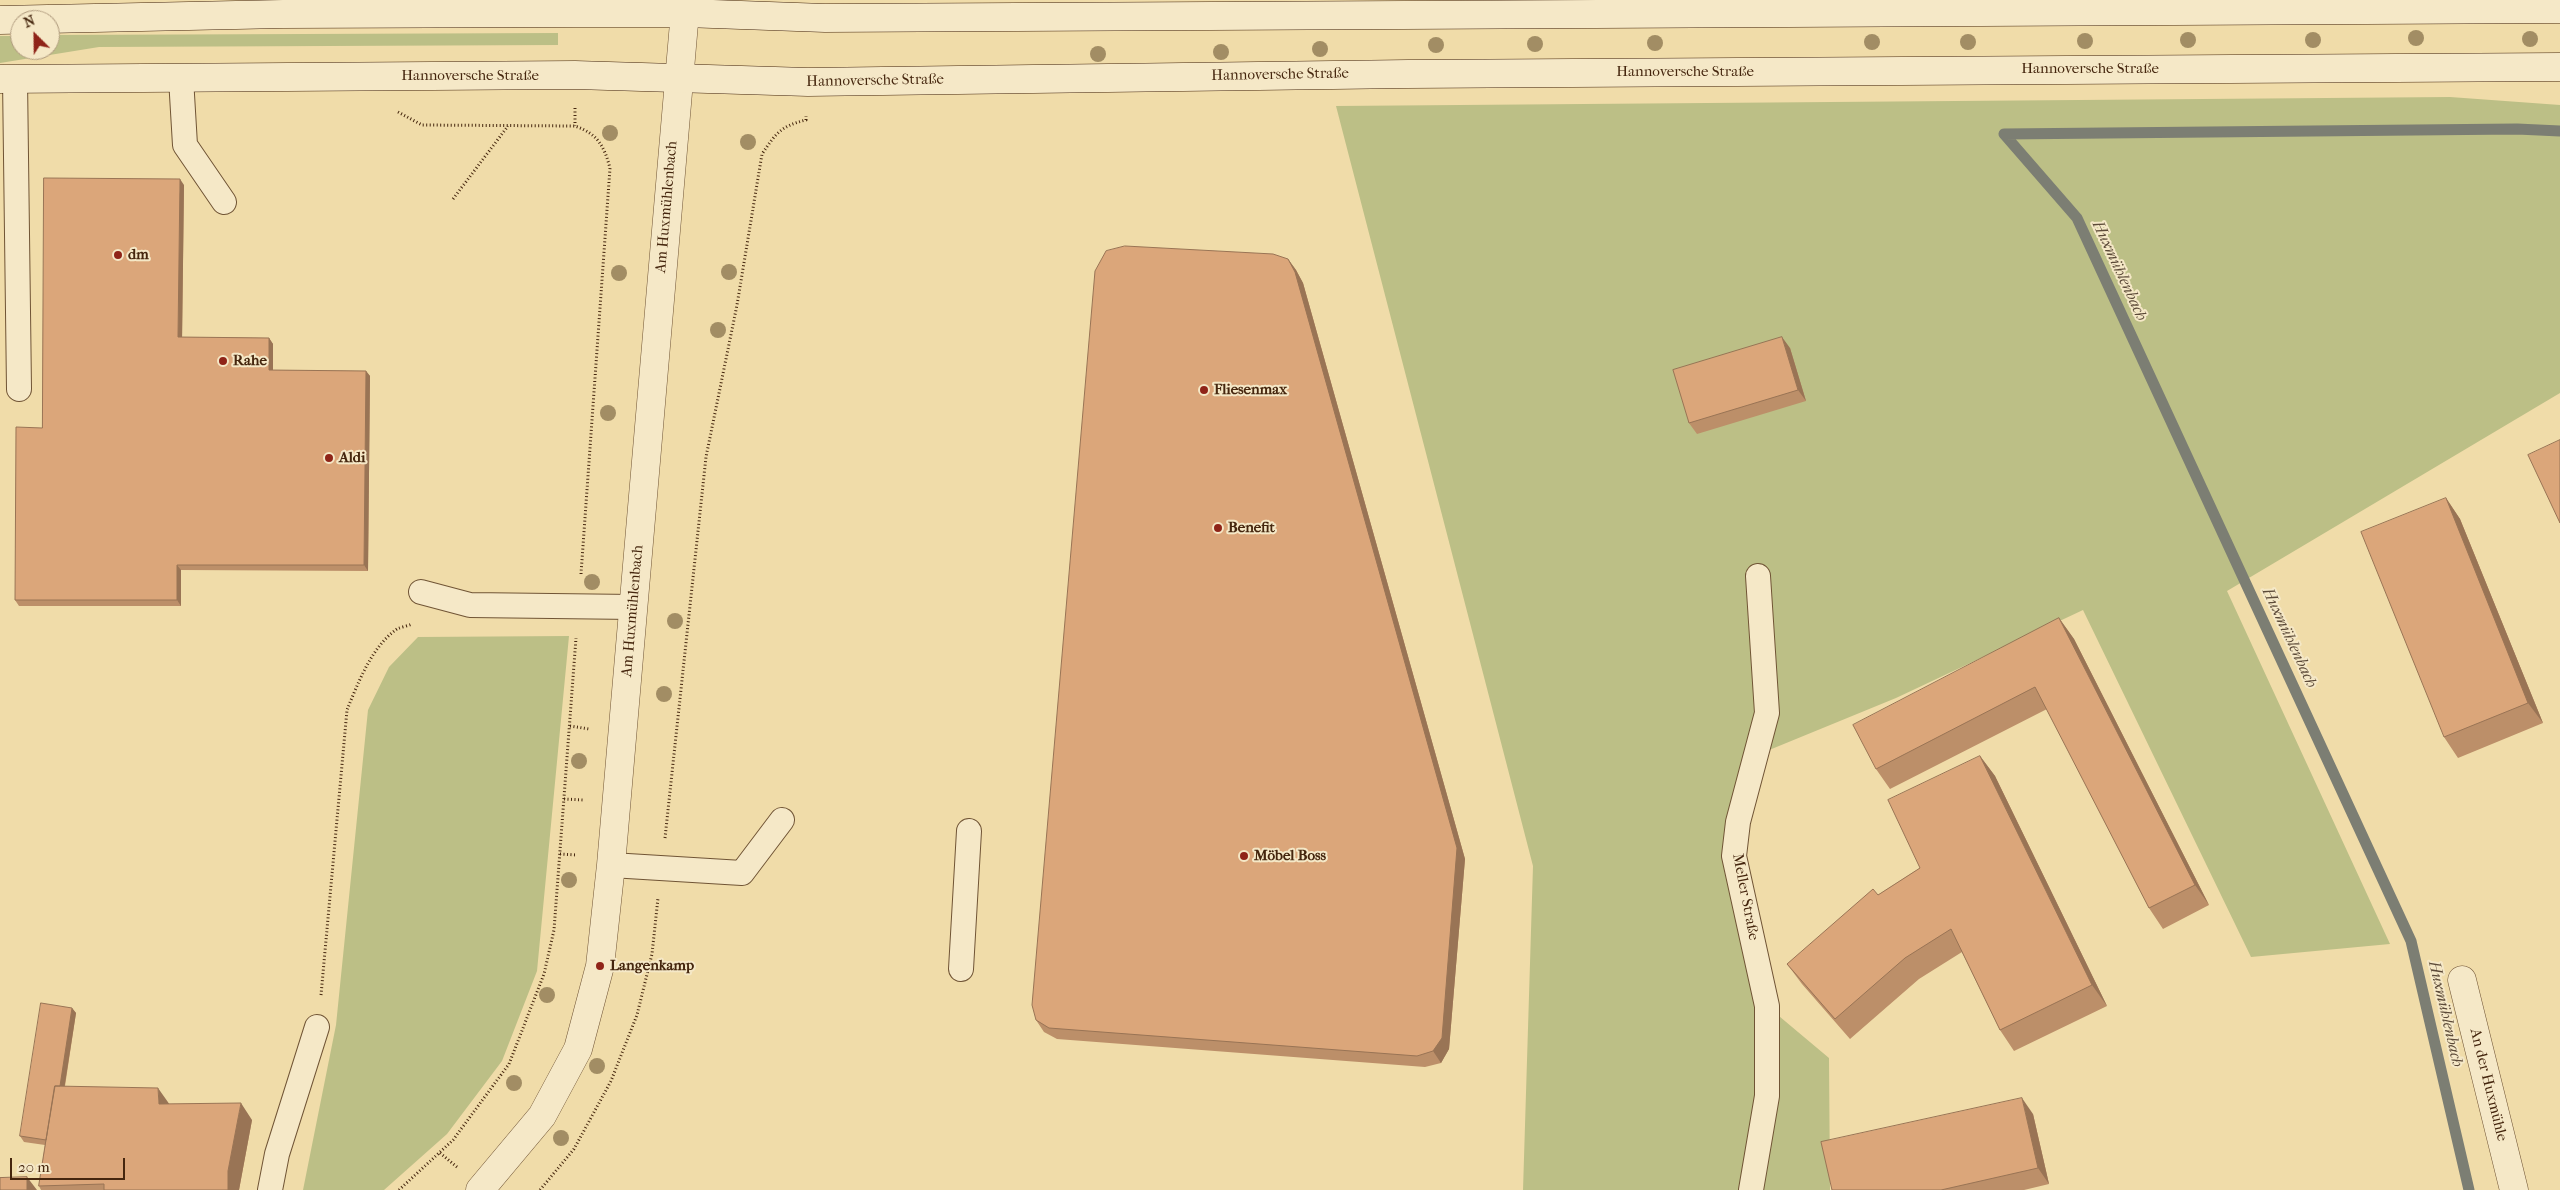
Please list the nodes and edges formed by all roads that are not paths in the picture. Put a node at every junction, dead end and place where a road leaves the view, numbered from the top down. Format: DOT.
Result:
graph roads {
  1 [pos="686,7"];
  2 [pos="2560,9"];
  3 [pos="0,20"];
  4 [pos="2560,67"];
  5 [pos="181,78"];
  6 [pos="679,78"];
  7 [pos="8,79"];
  8 [pos="224,202"];
  9 [pos="19,389"];
  10 [pos="1758,576"];
  11 [pos="421,592"];
  12 [pos="634,607"];
  13 [pos="782,820"];
  14 [pos="969,831"];
  15 [pos="611,865"];
  16 [pos="961,969"];
  17 [pos="2462,980"];
  18 [pos="316,1027"];
  19 [pos="482,1189"];
  20 [pos="270,1190"];
  21 [pos="1751,1190"];
  22 [pos="2514,1190"];
  1 -- 2 [label="main road"];
  1 -- 3 [label="main road"];
  1 -- 6 [label="main road, Am Huxmühlenbach"];
  4 -- 6 [label="main road, Hannoversche Straße"];
  5 -- 6 [label="main road, Hannoversche Straße"];
  5 -- 7 [label="main road, Hannoversche Straße"];
  5 -- 8 [label="lane"];
  6 -- 12 [label="main road, Am Huxmühlenbach"];
  7 -- 9 [label="lane"];
  10 -- 21 [label="lane, Meller Straße"];
  11 -- 12 [label="lane"];
  12 -- 15 [label="main road, Am Huxmühlenbach"];
  13 -- 15 [label="lane"];
  14 -- 16 [label="lane"];
  15 -- 19 [label="main road, Am Huxmühlenbach"];
  17 -- 22 [label="main road, An der Huxmühle"];
  18 -- 20 [label="lane"];
}
